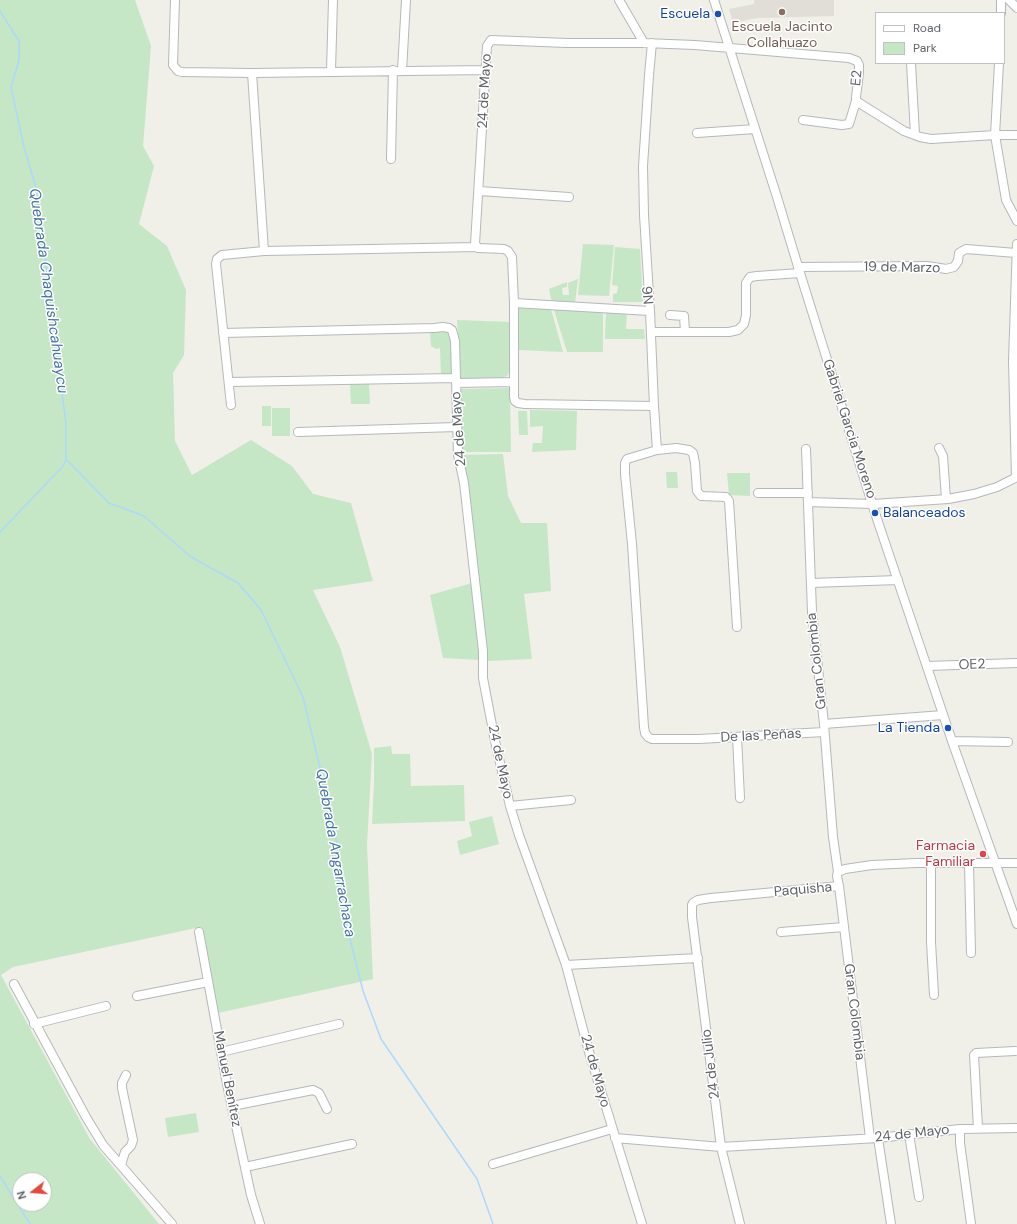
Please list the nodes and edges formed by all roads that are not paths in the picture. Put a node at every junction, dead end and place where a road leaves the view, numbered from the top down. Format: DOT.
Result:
graph roads {
  1 [pos="174,0"];
  2 [pos="333,0"];
  3 [pos="406,0"];
  4 [pos="619,0"];
  5 [pos="714,0"];
  6 [pos="1001,0"];
  7 [pos="1009,0"];
  8 [pos="1017,8"];
  9 [pos="1001,12"];
  10 [pos="648,43"];
  11 [pos="728,47"];
  12 [pos="912,64"];
  13 [pos="999,64"];
  14 [pos="393,70"];
  15 [pos="486,70"];
  16 [pos="331,71"];
  17 [pos="402,71"];
  18 [pos="252,73"];
  19 [pos="856,101"];
  20 [pos="803,120"];
  21 [pos="755,129"];
  22 [pos="698,133"];
  23 [pos="916,135"];
  24 [pos="996,135"];
  25 [pos="1017,136"];
  26 [pos="391,159"];
  27 [pos="479,191"];
  28 [pos="570,198"];
  29 [pos="1017,221"];
  30 [pos="1017,244"];
  31 [pos="476,247"];
  32 [pos="264,251"];
  33 [pos="1016,253"];
  34 [pos="799,270"];
  35 [pos="1016,286"];
  36 [pos="514,303"];
  37 [pos="650,310"];
  38 [pos="670,315"];
  39 [pos="651,332"];
  40 [pos="685,332"];
  41 [pos="224,333"];
  42 [pos="456,378"];
  43 [pos="229,382"];
  44 [pos="513,382"];
  45 [pos="231,405"];
  46 [pos="654,406"];
  47 [pos="456,427"];
  48 [pos="298,432"];
  49 [pos="939,448"];
  50 [pos="806,449"];
  51 [pos="657,450"];
  52 [pos="1017,477"];
  53 [pos="758,493"];
  54 [pos="808,493"];
  55 [pos="946,499"];
  56 [pos="808,502"];
  57 [pos="873,504"];
  58 [pos="898,580"];
  59 [pos="811,583"];
  60 [pos="737,627"];
  61 [pos="1017,663"];
  62 [pos="927,666"];
  63 [pos="943,715"];
  64 [pos="824,724"];
  65 [pos="824,732"];
  66 [pos="737,737"];
  67 [pos="952,741"];
  68 [pos="1008,742"];
  69 [pos="740,798"];
  70 [pos="571,800"];
  71 [pos="510,806"];
  72 [pos="931,863"];
  73 [pos="969,863"];
  74 [pos="996,863"];
  75 [pos="1017,863"];
  76 [pos="838,872"];
  77 [pos="839,886"];
  78 [pos="693,903"];
  79 [pos="1017,924"];
  80 [pos="844,927"];
  81 [pos="199,932"];
  82 [pos="781,932"];
  83 [pos="971,953"];
  84 [pos="698,958"];
  85 [pos="566,965"];
  86 [pos="208,982"];
  87 [pos="14,984"];
  88 [pos="934,995"];
  89 [pos="137,996"];
  90 [pos="106,1006"];
  91 [pos="34,1024"];
  92 [pos="339,1024"];
  93 [pos="221,1052"];
  94 [pos="1014,1052"];
  95 [pos="126,1075"];
  96 [pos="232,1106"];
  97 [pos="327,1109"];
  98 [pos="978,1128"];
  99 [pos="1017,1128"];
  100 [pos="612,1129"];
  101 [pos="960,1129"];
  102 [pos="909,1134"];
  103 [pos="615,1138"];
  104 [pos="874,1138"];
  105 [pos="352,1144"];
  106 [pos="720,1147"];
  107 [pos="493,1164"];
  108 [pos="121,1165"];
  109 [pos="245,1167"];
  110 [pos="919,1197"];
  111 [pos="172,1224"];
  112 [pos="260,1224"];
  113 [pos="642,1224"];
  114 [pos="740,1224"];
  115 [pos="891,1224"];
  116 [pos="971,1224"];
  1 -- 18 [label="street"];
  2 -- 16 [label="street"];
  3 -- 17 [label="street"];
  4 -- 10 [label="street"];
  5 -- 11 [label="street, Gabriel Garcia Moreno"];
  6 -- 9 [label="street"];
  7 -- 8 [label="street"];
  10 -- 11 [label="street, 24 de Mayo"];
  10 -- 15 [label="street, 24 de Mayo"];
  10 -- 37 [label="street, N6"];
  11 -- 19 [label="street, E2"];
  11 -- 21 [label="street, Gabriel Garcia Moreno"];
  12 -- 23 [label="street"];
  13 -- 24 [label="street"];
  14 -- 16 [label="street"];
  14 -- 17 [label="street"];
  14 -- 26 [label="street"];
  15 -- 17 [label="street"];
  15 -- 27 [label="street, 24 de Mayo"];
  16 -- 18 [label="street"];
  18 -- 32 [label="street"];
  19 -- 20 [label="street"];
  19 -- 23 [label="street, E2"];
  21 -- 22 [label="street"];
  21 -- 34 [label="street, Gabriel Garcia Moreno"];
  23 -- 24 [label="street, E2"];
  24 -- 25 [label="street, E2"];
  24 -- 29 [label="street"];
  27 -- 28 [label="street"];
  27 -- 31 [label="street, 24 de Mayo"];
  30 -- 33 [label="street"];
  31 -- 32 [label="street"];
  31 -- 36 [label="street"];
  32 -- 41 [label="street"];
  33 -- 34 [label="street, 19 de Marzo"];
  33 -- 35 [label="street"];
  34 -- 40 [label="street, 19 de Marzo"];
  34 -- 57 [label="street, Gabriel Garcia Moreno"];
  35 -- 52 [label="street"];
  36 -- 37 [label="street"];
  36 -- 44 [label="street"];
  37 -- 39 [label="street, N6"];
  38 -- 40 [label="street"];
  39 -- 40 [label="street, 19 de Marzo"];
  39 -- 46 [label="street, N6"];
  41 -- 42 [label="street, 24 de Mayo"];
  41 -- 43 [label="street"];
  42 -- 43 [label="street"];
  42 -- 44 [label="street"];
  42 -- 47 [label="street, 24 de Mayo"];
  43 -- 45 [label="street"];
  44 -- 46 [label="street"];
  46 -- 51 [label="street, N6"];
  47 -- 48 [label="street"];
  47 -- 71 [label="street, 24 de Mayo"];
  49 -- 55 [label="street"];
  50 -- 54 [label="street, Gran Colombia"];
  51 -- 60 [label="street"];
  51 -- 66 [label="street, De las Peñas"];
  52 -- 55 [label="street"];
  53 -- 54 [label="street"];
  54 -- 56 [label="street, Gran Colombia"];
  55 -- 57 [label="street"];
  56 -- 57 [label="street"];
  56 -- 59 [label="street, Gran Colombia"];
  57 -- 58 [label="street, Gabriel Garcia Moreno"];
  58 -- 59 [label="street"];
  58 -- 62 [label="street, Gabriel Garcia Moreno"];
  59 -- 64 [label="street, Gran Colombia"];
  61 -- 62 [label="street, OE2"];
  62 -- 63 [label="street, Gabriel Garcia Moreno"];
  63 -- 64 [label="street"];
  63 -- 67 [label="street, Gabriel Garcia Moreno"];
  64 -- 65 [label="street, Gran Colombia"];
  65 -- 66 [label="street, De las Peñas"];
  65 -- 76 [label="street, Gran Colombia"];
  66 -- 69 [label="street"];
  67 -- 68 [label="street"];
  67 -- 74 [label="street, Gabriel Garcia Moreno"];
  70 -- 71 [label="street"];
  71 -- 85 [label="street, 24 de Mayo"];
  72 -- 73 [label="street, Paquisha"];
  72 -- 76 [label="street, Paquisha"];
  72 -- 88 [label="street"];
  73 -- 74 [label="street, Paquisha"];
  73 -- 83 [label="street"];
  74 -- 75 [label="street, Paquisha"];
  74 -- 79 [label="street, Gabriel Garcia Moreno"];
  76 -- 77 [label="street, Paquisha"];
  77 -- 78 [label="street, Paquisha"];
  77 -- 80 [label="street, Gran Colombia"];
  78 -- 84 [label="street, 24 de Julio"];
  80 -- 82 [label="street"];
  80 -- 104 [label="street, Gran Colombia"];
  81 -- 86 [label="street, Manuel Benítez"];
  84 -- 85 [label="street"];
  84 -- 106 [label="street, 24 de Julio"];
  85 -- 100 [label="street, 24 de Mayo"];
  86 -- 89 [label="street"];
  86 -- 93 [label="street, Manuel Benítez"];
  87 -- 91 [label="street"];
  90 -- 91 [label="street"];
  91 -- 108 [label="street"];
  92 -- 93 [label="street"];
  93 -- 96 [label="street, Manuel Benítez"];
  94 -- 98 [label="street"];
  95 -- 108 [label="street"];
  96 -- 97 [label="street"];
  96 -- 109 [label="street, Manuel Benítez"];
  98 -- 99 [label="street, 24 de Mayo"];
  98 -- 101 [label="street, 24 de Mayo"];
  100 -- 103 [label="street, 24 de Mayo"];
  100 -- 107 [label="street"];
  101 -- 102 [label="street, 24 de Mayo"];
  101 -- 116 [label="street"];
  102 -- 104 [label="street, 24 de Mayo"];
  102 -- 110 [label="street"];
  103 -- 106 [label="street, 24 de Mayo"];
  103 -- 113 [label="street, 24 de Mayo"];
  104 -- 106 [label="street, 24 de Mayo"];
  104 -- 115 [label="street, Gran Colombia"];
  105 -- 109 [label="street"];
  106 -- 114 [label="street, 24 de Julio"];
  108 -- 111 [label="street"];
  109 -- 112 [label="street, Manuel Benítez"];
}
